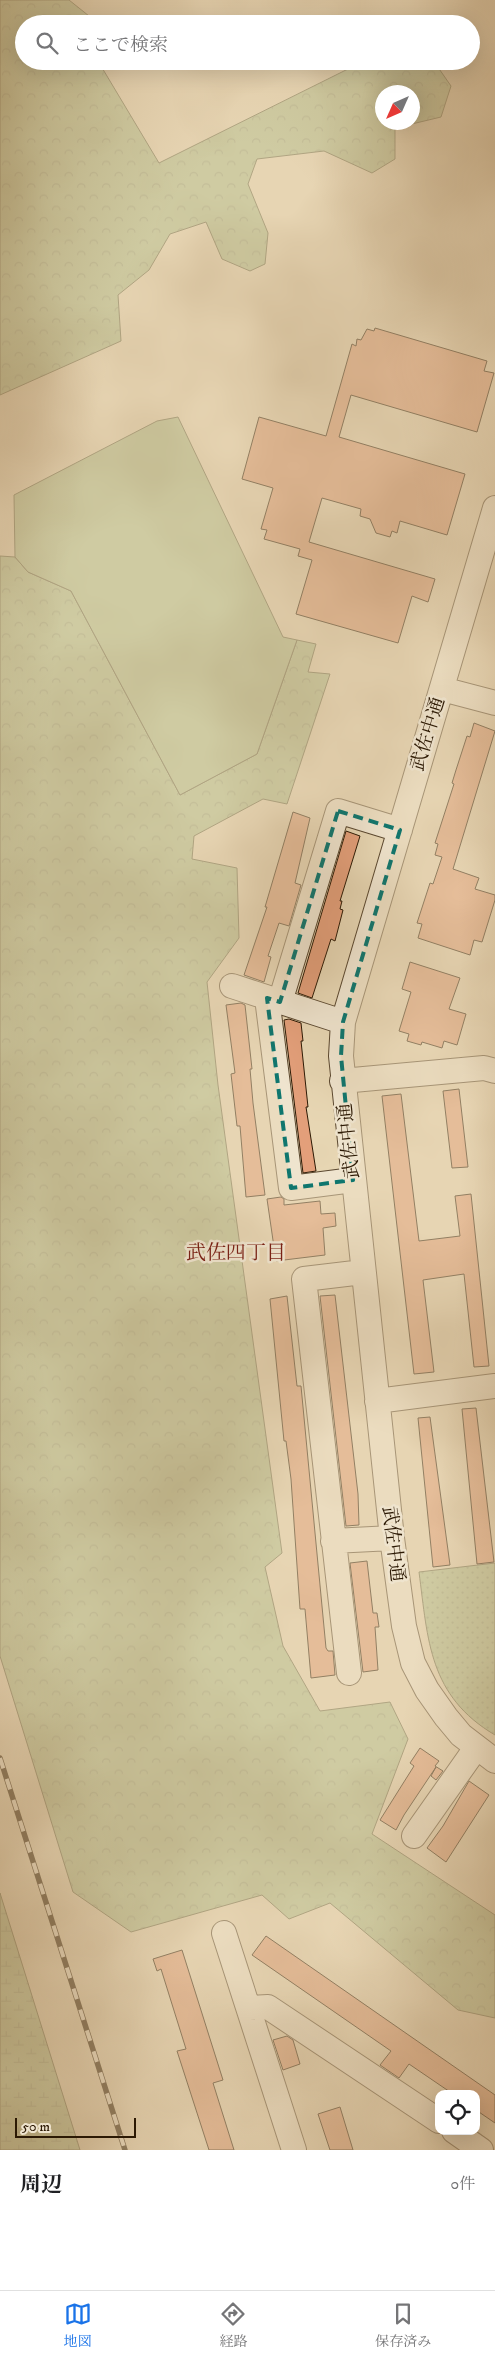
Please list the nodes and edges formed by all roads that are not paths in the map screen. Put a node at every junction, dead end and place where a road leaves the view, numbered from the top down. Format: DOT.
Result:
graph roads {
  1 [pos="495,508"];
  2 [pos="442,689"];
  3 [pos="495,703"];
  4 [pos="400,830"];
  5 [pos="232,986"];
  6 [pos="274,1000"];
  7 [pos="342,1022"];
  8 [pos="495,1071"];
  9 [pos="342,1082"];
  10 [pos="353,1180"];
  11 [pos="363,1272"];
  12 [pos="495,1386"];
  13 [pos="377,1401"];
  14 [pos="392,1538"];
  15 [pos="333,1541"];
  16 [pos="349,1673"];
  17 [pos="476,1748"];
  18 [pos="495,1761"];
  19 [pos="414,1836"];
  20 [pos="224,1933"];
  21 [pos="250,2008"];
  22 [pos="435,2118"];
  23 [pos="459,2135"];
  24 [pos="294,2150"];
  25 [pos="480,2150"];
  1 -- 2 [label="street, 武佐中通"];
  2 -- 3 [label="street"];
  2 -- 4 [label="street, 武佐中通"];
  4 -- 6 [label="street"];
  4 -- 7 [label="street, 武佐中通"];
  5 -- 6 [label="street"];
  6 -- 7 [label="street"];
  6 -- 10 [label="street"];
  7 -- 9 [label="street, 武佐中通"];
  8 -- 9 [label="street"];
  9 -- 10 [label="street, 武佐中通"];
  10 -- 11 [label="street, 武佐中通"];
  11 -- 13 [label="street, 武佐中通"];
  11 -- 15 [label="street"];
  12 -- 13 [label="street"];
  13 -- 14 [label="street, 武佐中通"];
  14 -- 15 [label="street"];
  14 -- 17 [label="street, 武佐中通"];
  15 -- 16 [label="street"];
  17 -- 18 [label="street, 武佐中通"];
  17 -- 19 [label="street"];
  20 -- 21 [label="street"];
  21 -- 22 [label="street"];
  21 -- 24 [label="street"];
  23 -- 25 [label="street"];
}
